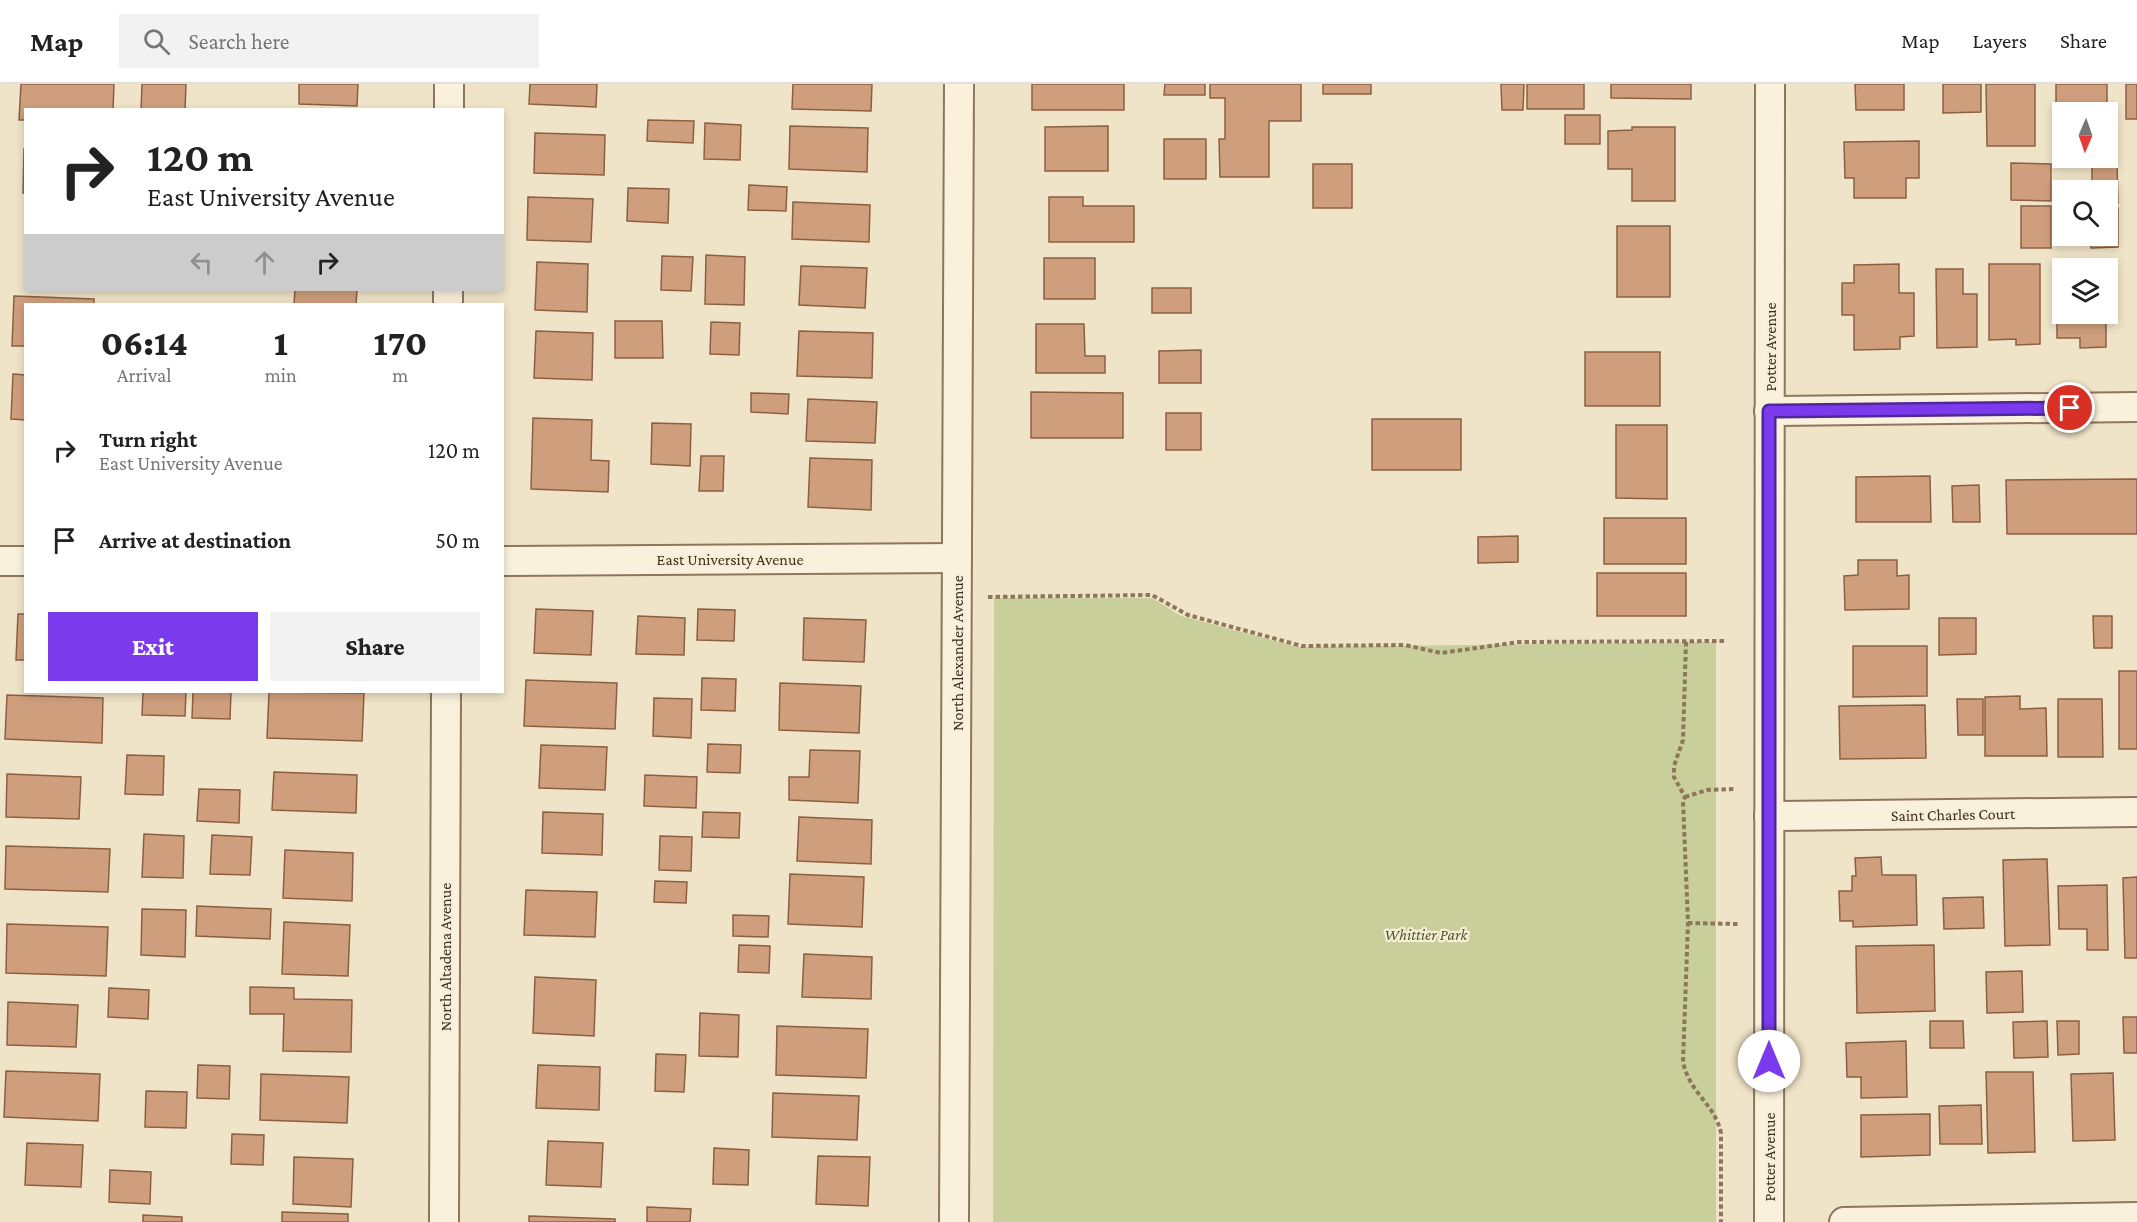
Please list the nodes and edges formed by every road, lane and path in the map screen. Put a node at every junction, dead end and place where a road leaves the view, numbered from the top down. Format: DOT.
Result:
graph roads {
  1 [pos="449,84"];
  2 [pos="959,84"];
  3 [pos="1770,84"];
  4 [pos="449,108"];
  5 [pos="2137,408"];
  6 [pos="1769,411"];
  7 [pos="957,558"];
  8 [pos="0,561"];
  9 [pos="24,561"];
  10 [pos="504,561"];
  11 [pos="981,597"];
  12 [pos="1724,641"];
  13 [pos="1686,642"];
  14 [pos="446,693"];
  15 [pos="1743,788"];
  16 [pos="1685,797"];
  17 [pos="2137,813"];
  18 [pos="1769,816"];
  19 [pos="1688,923"];
  20 [pos="1711,924"];
  21 [pos="2137,1217"];
  22 [pos="444,1222"];
  23 [pos="954,1222"];
  24 [pos="1721,1222"];
  25 [pos="1769,1222"];
  26 [pos="1844,1222"];
  1 -- 4 [label="street"];
  2 -- 7 [label="street, North Alexander Avenue"];
  3 -- 6 [label="street, Potter Avenue"];
  5 -- 6 [label="street"];
  6 -- 18 [label="street, Potter Avenue"];
  7 -- 10 [label="street, East University Avenue"];
  7 -- 23 [label="street, North Alexander Avenue"];
  8 -- 9 [label="street"];
  11 -- 13 [label="path"];
  12 -- 13 [label="path"];
  13 -- 16 [label="path"];
  14 -- 22 [label="street, North Altadena Avenue"];
  15 -- 16 [label="path"];
  16 -- 19 [label="path"];
  17 -- 18 [label="street, Saint Charles Court"];
  18 -- 25 [label="street, Potter Avenue"];
  19 -- 20 [label="path"];
  19 -- 24 [label="path"];
  21 -- 26 [label="street"];
}
